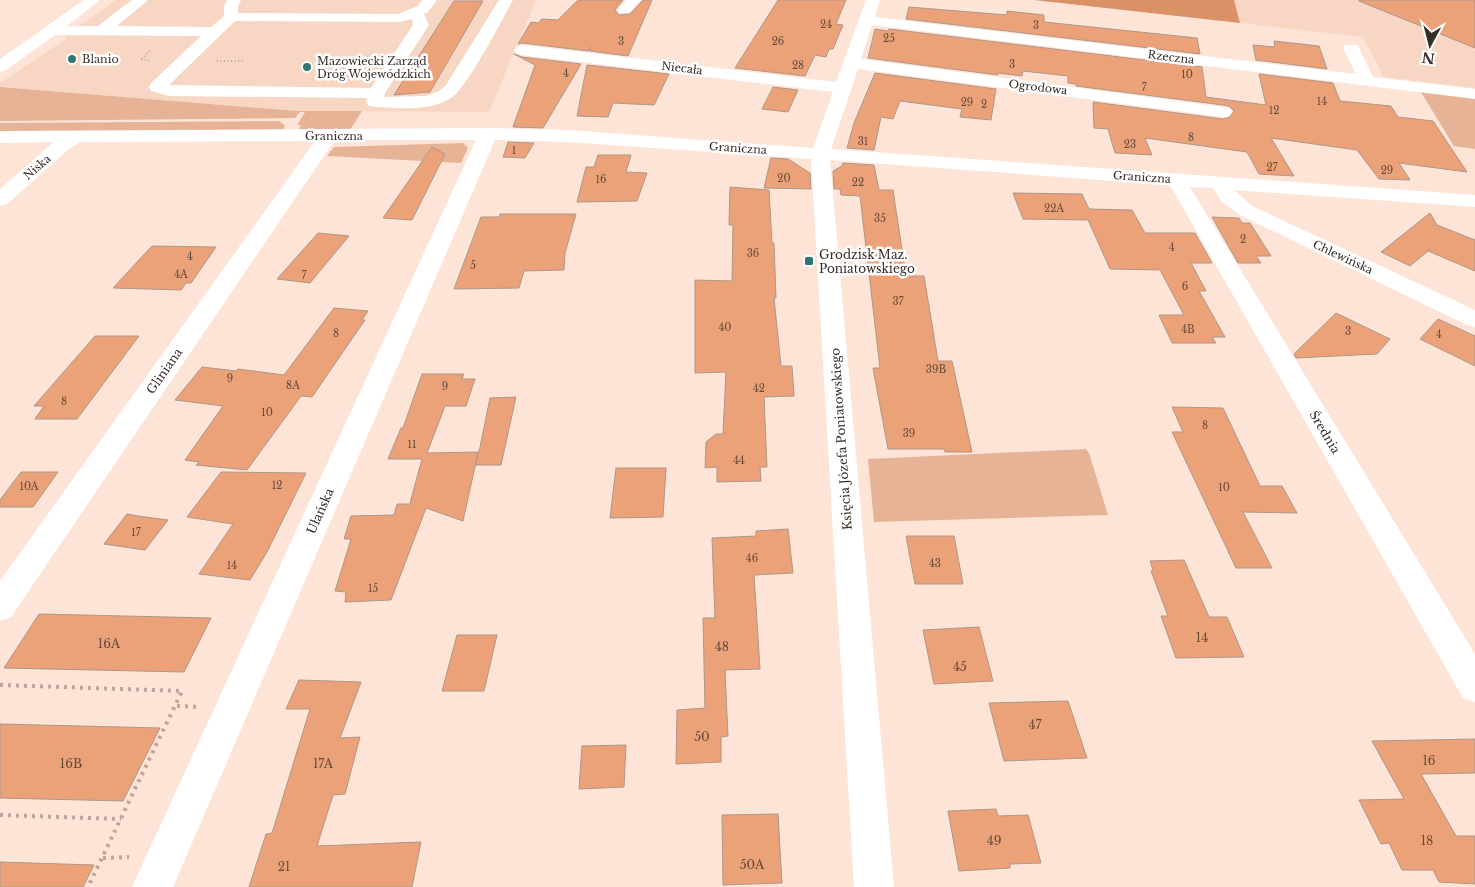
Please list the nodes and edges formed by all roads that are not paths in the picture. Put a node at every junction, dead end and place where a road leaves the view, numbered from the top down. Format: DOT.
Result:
graph roads {
  1 [pos="93,0"];
  2 [pos="141,0"];
  3 [pos="234,0"];
  4 [pos="430,0"];
  5 [pos="506,0"];
  6 [pos="873,0"];
  7 [pos="414,13"];
  8 [pos="231,17"];
  9 [pos="866,20"];
  10 [pos="52,30"];
  11 [pos="101,31"];
  12 [pos="215,32"];
  13 [pos="1351,48"];
  14 [pos="522,50"];
  15 [pos="852,63"];
  16 [pos="0,67"];
  17 [pos="1367,81"];
  18 [pos="843,88"];
  19 [pos="376,93"];
  20 [pos="1475,94"];
  21 [pos="1223,112"];
  22 [pos="488,134"];
  23 [pos="330,136"];
  24 [pos="0,137"];
  25 [pos="76,137"];
  26 [pos="820,154"];
  27 [pos="1176,179"];
  28 [pos="1220,183"];
  29 [pos="0,200"];
  30 [pos="1475,200"];
  31 [pos="1475,319"];
  32 [pos="0,607"];
  33 [pos="1475,686"];
  34 [pos="152,887"];
  35 [pos="874,887"];
  1 -- 10 [label="street"];
  2 -- 11 [label="street"];
  3 -- 8 [label="street"];
  4 -- 7 [label="street"];
  5 -- 19 [label="street"];
  6 -- 9 [label="street, Księcia Józefa Poniatowskiego"];
  7 -- 8 [label="street"];
  7 -- 19 [label="street"];
  8 -- 12 [label="street"];
  9 -- 15 [label="street, Księcia Józefa Poniatowskiego"];
  9 -- 17 [label="street, Rzeczna"];
  10 -- 11 [label="street"];
  10 -- 16 [label="street"];
  11 -- 12 [label="street"];
  12 -- 19 [label="street"];
  13 -- 17 [label="street"];
  14 -- 18 [label="street, Niecała"];
  15 -- 18 [label="street, Księcia Józefa Poniatowskiego"];
  15 -- 21 [label="street, Ogrodowa"];
  17 -- 20 [label="street, Rzeczna"];
  18 -- 26 [label="street, Księcia Józefa Poniatowskiego"];
  22 -- 23 [label="street, Graniczna"];
  22 -- 26 [label="street, Graniczna"];
  22 -- 34 [label="street, Ułańska"];
  23 -- 25 [label="street, Graniczna"];
  23 -- 32 [label="street, Gliniana"];
  24 -- 25 [label="street, Graniczna"];
  25 -- 29 [label="street, Niska"];
  26 -- 27 [label="street, Graniczna"];
  26 -- 35 [label="street, Księcia Józefa Poniatowskiego"];
  27 -- 28 [label="street, Graniczna"];
  27 -- 33 [label="street, Średnia"];
  28 -- 30 [label="street, Graniczna"];
  28 -- 31 [label="street, Chlewińska"];
}
